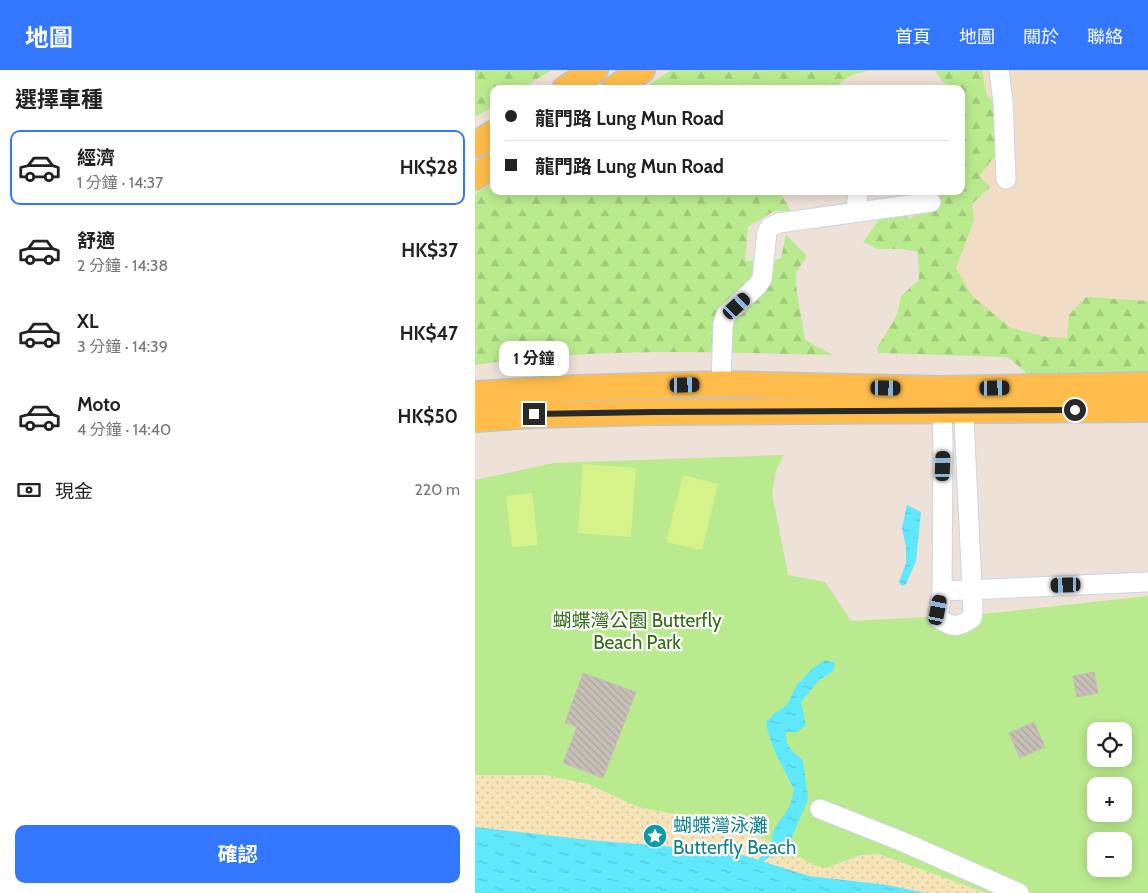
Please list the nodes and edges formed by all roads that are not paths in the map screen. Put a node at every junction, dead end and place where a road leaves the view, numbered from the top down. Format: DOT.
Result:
graph roads {
  1 [pos="595,70"];
  2 [pos="642,70"];
  3 [pos="999,70"];
  4 [pos="571,85"];
  5 [pos="620,85"];
  6 [pos="490,136"];
  7 [pos="475,145"];
  8 [pos="490,168"];
  9 [pos="475,177"];
  10 [pos="1006,180"];
  11 [pos="858,195"];
  12 [pos="931,202"];
  13 [pos="856,212"];
  14 [pos="721,384"];
  15 [pos="1148,384"];
  16 [pos="475,394"];
  17 [pos="953,400"];
  18 [pos="1148,409"];
  19 [pos="475,419"];
  20 [pos="1148,582"];
  21 [pos="972,589"];
  22 [pos="942,590"];
  23 [pos="820,809"];
  24 [pos="1019,893"];
  1 -- 4 [label="main road"];
  2 -- 5 [label="main road"];
  3 -- 10 [label="street"];
  6 -- 7 [label="main road"];
  8 -- 9 [label="main road"];
  11 -- 13 [label="street"];
  12 -- 13 [label="street"];
  13 -- 14 [label="street"];
  14 -- 16 [label="main road"];
  14 -- 17 [label="main road"];
  15 -- 17 [label="main road"];
  17 -- 18 [label="main road"];
  17 -- 19 [label="main road"];
  17 -- 21 [label="street"];
  17 -- 22 [label="street"];
  20 -- 21 [label="street"];
  21 -- 22 [label="street"];
  21 -- 22 [label="street"];
  23 -- 24 [label="street"];
}
